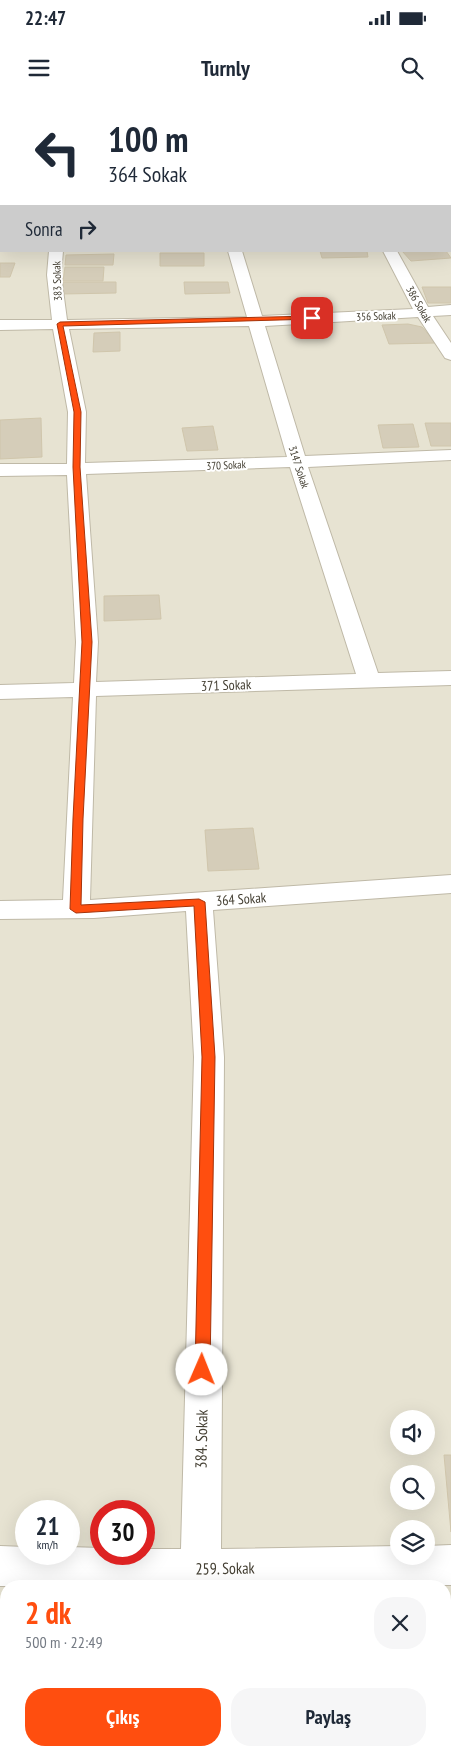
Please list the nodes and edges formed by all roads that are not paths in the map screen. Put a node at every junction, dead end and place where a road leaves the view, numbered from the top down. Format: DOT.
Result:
graph roads {
  1 [pos="56,252"];
  2 [pos="235,252"];
  3 [pos="391,252"];
  4 [pos="451,310"];
  5 [pos="423,313"];
  6 [pos="254,320"];
  7 [pos="60,324"];
  8 [pos="0,325"];
  9 [pos="451,355"];
  10 [pos="451,454"];
  11 [pos="297,461"];
  12 [pos="76,467"];
  13 [pos="0,470"];
  14 [pos="451,678"];
  15 [pos="369,681"];
  16 [pos="84,689"];
  17 [pos="0,692"];
  18 [pos="451,884"];
  19 [pos="199,902"];
  20 [pos="76,909"];
  21 [pos="0,910"];
  22 [pos="451,1565"];
  23 [pos="0,1566"];
  24 [pos="200,1578"];
  1 -- 7 [label="street, 383 Sokak"];
  2 -- 6 [label="street, 3147 Sokak"];
  3 -- 5 [label="street, 386 Sokak"];
  4 -- 5 [label="street, 356 Sokak"];
  5 -- 6 [label="street, 356 Sokak"];
  5 -- 9 [label="street, 386 Sokak"];
  6 -- 7 [label="street, 356 Sokak"];
  6 -- 11 [label="street, 3147 Sokak"];
  7 -- 8 [label="street, 356 Sokak"];
  7 -- 12 [label="street, 383 Sokak"];
  10 -- 11 [label="street, 370 Sokak"];
  11 -- 12 [label="street, 370 Sokak"];
  11 -- 15 [label="street, 3147 Sokak"];
  12 -- 13 [label="street, 370 Sokak"];
  12 -- 16 [label="street, 383 Sokak"];
  14 -- 15 [label="street, 371 Sokak"];
  15 -- 16 [label="street, 371 Sokak"];
  16 -- 17 [label="street, 371 Sokak"];
  16 -- 20 [label="street, 383 Sokak"];
  18 -- 19 [label="street, 364 Sokak"];
  19 -- 20 [label="street, 364 Sokak"];
  19 -- 24 [label="street, 384. Sokak"];
  20 -- 21 [label="street, 364 Sokak"];
  22 -- 24 [label="street, 259. Sokak"];
  23 -- 24 [label="street, 259. Sokak"];
}
